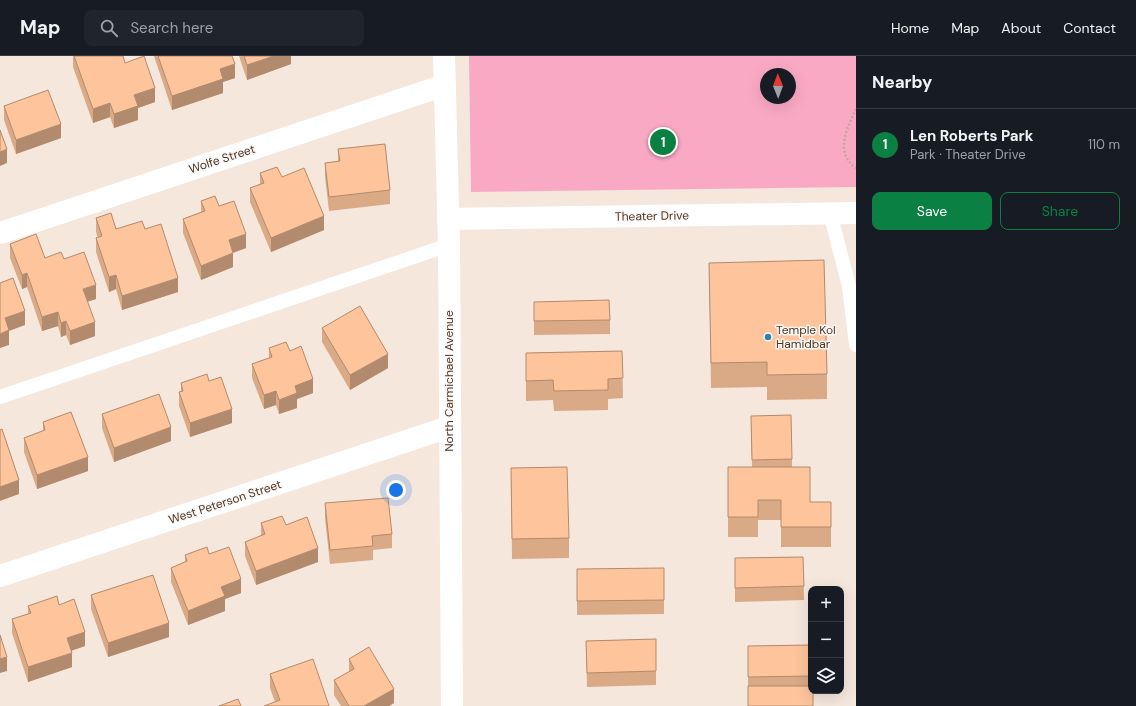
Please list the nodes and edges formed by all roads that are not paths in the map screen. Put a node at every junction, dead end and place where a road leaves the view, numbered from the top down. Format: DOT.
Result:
graph roads {
  1 [pos="444,56"];
  2 [pos="445,85"];
  3 [pos="830,213"];
  4 [pos="856,213"];
  5 [pos="448,219"];
  6 [pos="0,233"];
  7 [pos="449,245"];
  8 [pos="856,345"];
  9 [pos="0,397"];
  10 [pos="449,427"];
  11 [pos="0,576"];
  12 [pos="452,706"];
  1 -- 2 [label="street, North Carmichael Avenue"];
  2 -- 5 [label="street, North Carmichael Avenue"];
  2 -- 6 [label="street, Wolfe Street"];
  3 -- 4 [label="street, Theater Drive"];
  3 -- 5 [label="street, Theater Drive"];
  3 -- 8 [label="lane"];
  5 -- 7 [label="street, North Carmichael Avenue"];
  7 -- 9 [label="lane"];
  7 -- 10 [label="street, North Carmichael Avenue"];
  10 -- 11 [label="street, West Peterson Street"];
  10 -- 12 [label="street, North Carmichael Avenue"];
}
